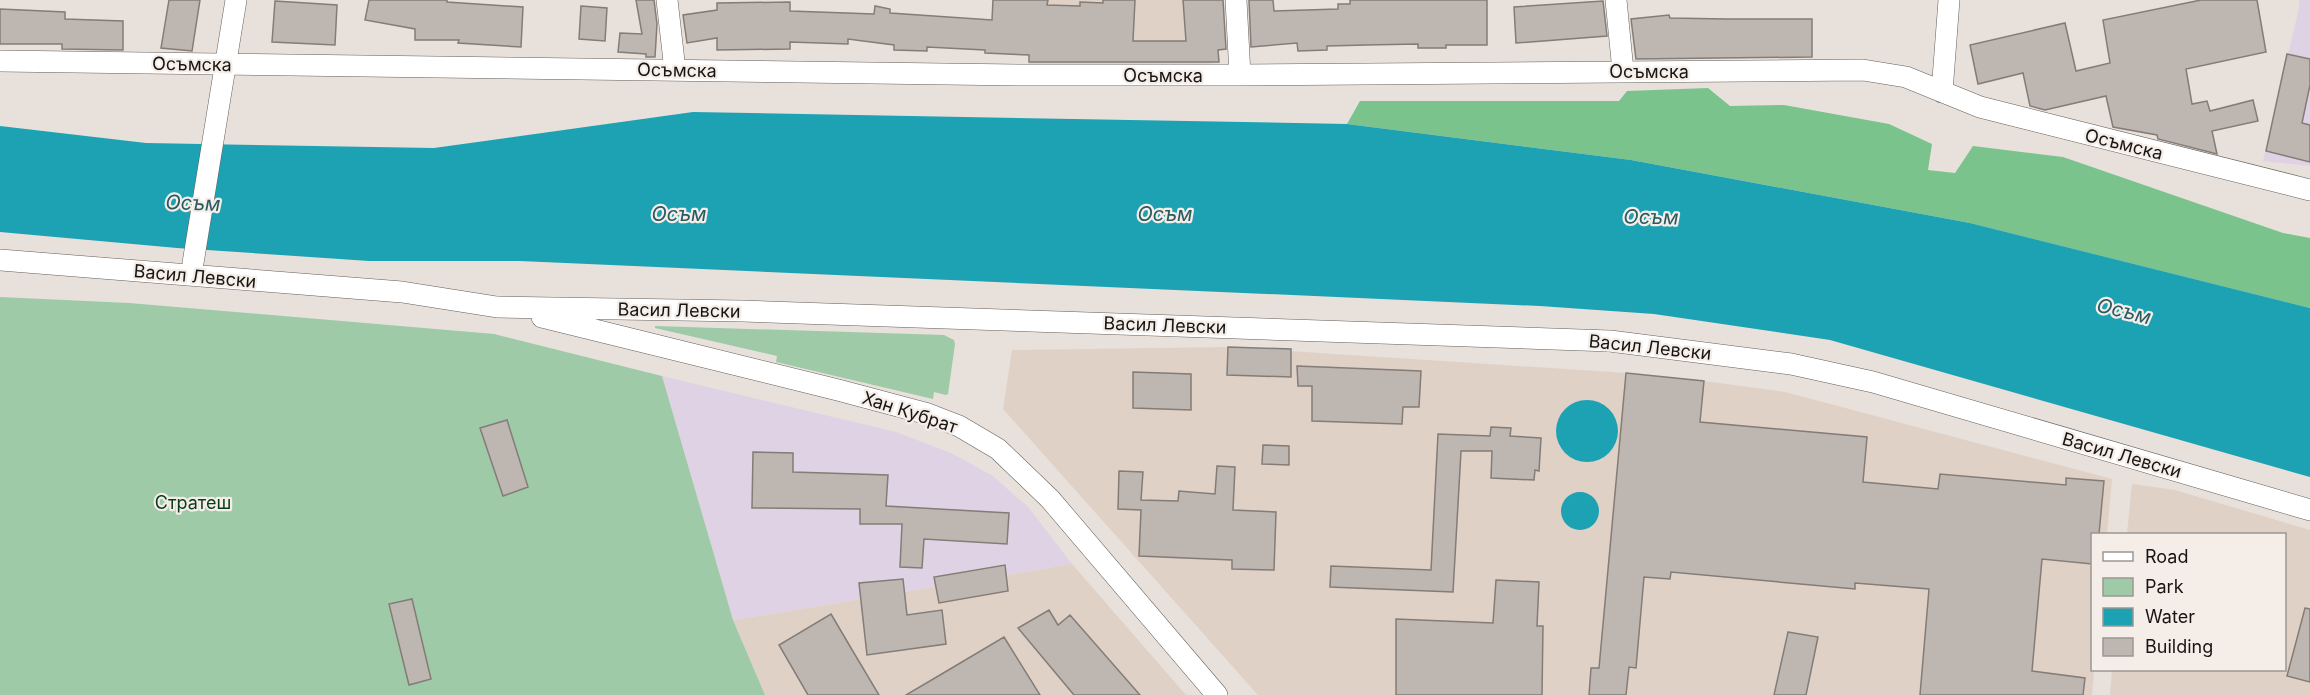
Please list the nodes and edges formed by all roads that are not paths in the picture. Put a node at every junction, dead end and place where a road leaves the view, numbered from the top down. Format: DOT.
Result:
graph roads {
  1 [pos="236,0"];
  2 [pos="667,0"];
  3 [pos="1236,0"];
  4 [pos="1616,0"];
  5 [pos="1949,0"];
  6 [pos="0,61"];
  7 [pos="224,69"];
  8 [pos="675,70"];
  9 [pos="1623,71"];
  10 [pos="1240,75"];
  11 [pos="1942,92"];
  12 [pos="2310,190"];
  13 [pos="0,260"];
  14 [pos="193,263"];
  15 [pos="497,307"];
  16 [pos="2310,510"];
  17 [pos="1217,695"];
  1 -- 7 [label="street"];
  2 -- 8 [label="street"];
  3 -- 10 [label="street"];
  4 -- 9 [label="street"];
  5 -- 11 [label="street"];
  6 -- 7 [label="street, Осъмска"];
  7 -- 8 [label="street, Осъмска"];
  7 -- 14 [label="street"];
  8 -- 10 [label="street, Осъмска"];
  9 -- 10 [label="street, Осъмска"];
  9 -- 11 [label="street, Осъмска"];
  11 -- 12 [label="street, Осъмска"];
  13 -- 15 [label="street, Васил Левски"];
  15 -- 16 [label="street, Васил Левски"];
  15 -- 17 [label="street, Хан Кубрат"];
}
